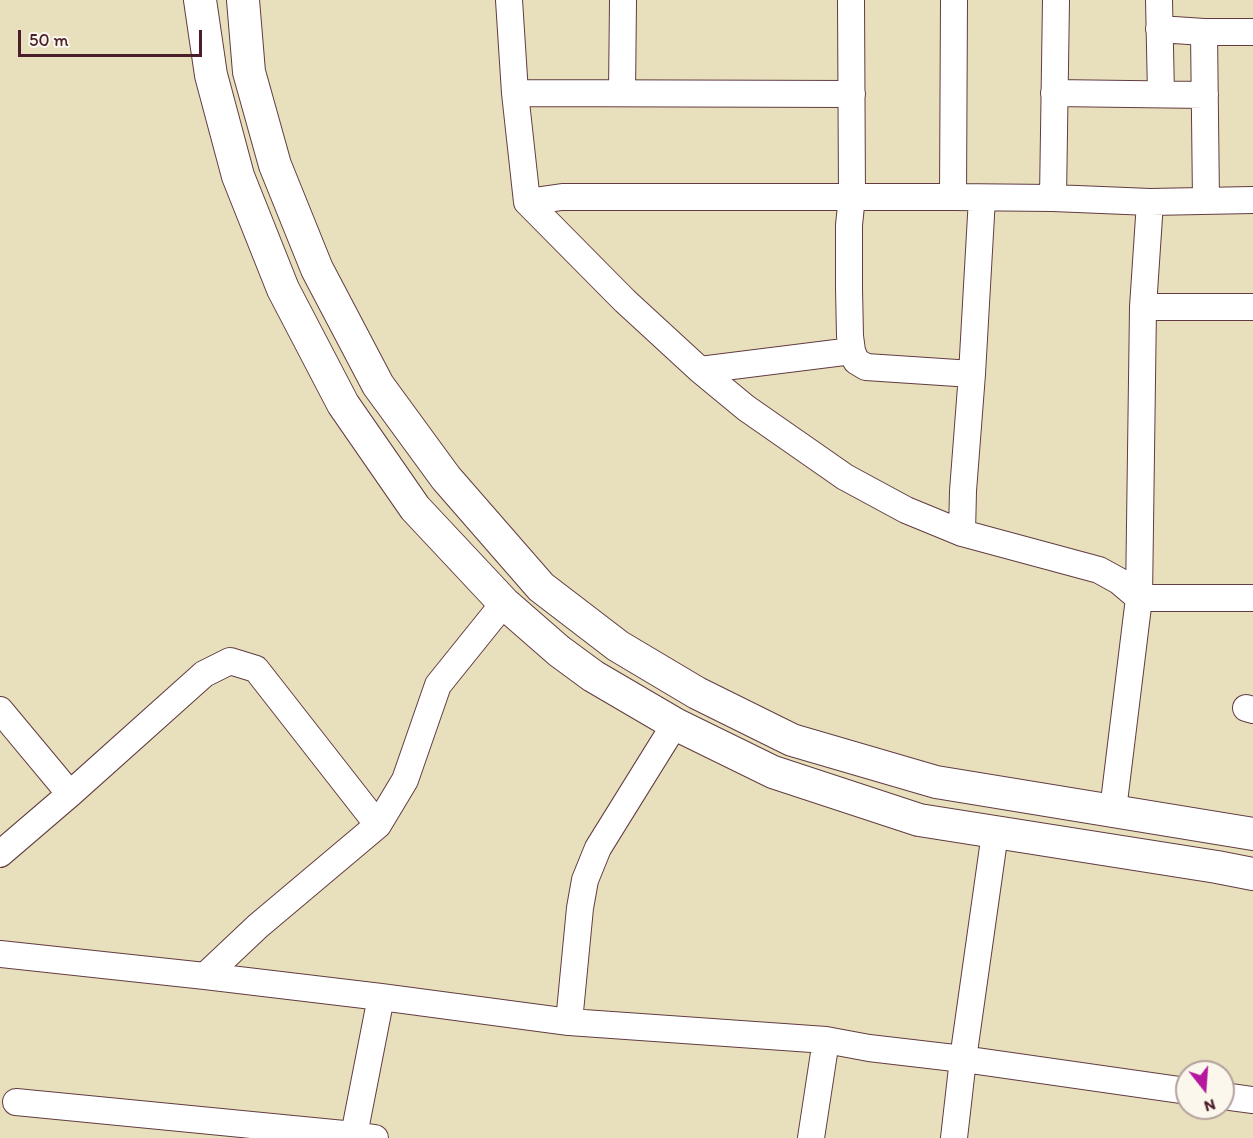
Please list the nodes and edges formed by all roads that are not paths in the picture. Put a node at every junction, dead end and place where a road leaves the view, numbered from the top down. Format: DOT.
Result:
graph roads {
  1 [pos="200,0"];
  2 [pos="243,0"];
  3 [pos="509,0"];
  4 [pos="622,0"];
  5 [pos="851,0"];
  6 [pos="954,0"];
  7 [pos="1056,0"];
  8 [pos="1159,0"];
  9 [pos="1159,29"];
  10 [pos="1204,32"];
  11 [pos="1253,32"];
  12 [pos="515,93"];
  13 [pos="622,93"];
  14 [pos="1054,93"];
  15 [pos="852,94"];
  16 [pos="1161,94"];
  17 [pos="1204,95"];
  18 [pos="852,196"];
  19 [pos="953,197"];
  20 [pos="982,198"];
  21 [pos="1053,198"];
  22 [pos="1253,200"];
  23 [pos="1206,201"];
  24 [pos="527,202"];
  25 [pos="1150,202"];
  26 [pos="317,269"];
  27 [pos="282,289"];
  28 [pos="1143,307"];
  29 [pos="1253,307"];
  30 [pos="852,351"];
  31 [pos="700,370"];
  32 [pos="972,374"];
  33 [pos="962,532"];
  34 [pos="1139,598"];
  35 [pos="1253,598"];
  36 [pos="504,603"];
  37 [pos="0,710"];
  38 [pos="675,724"];
  39 [pos="835,752"];
  40 [pos="822,788"];
  41 [pos="70,794"];
  42 [pos="1113,810"];
  43 [pos="378,825"];
  44 [pos="995,833"];
  45 [pos="1253,834"];
  46 [pos="0,854"];
  47 [pos="1253,874"];
  48 [pos="0,954"];
  49 [pos="205,976"];
  50 [pos="381,997"];
  51 [pos="569,1022"];
  52 [pos="826,1040"];
  53 [pos="963,1059"];
  54 [pos="1175,1089"];
  55 [pos="1235,1098"];
  56 [pos="1253,1100"];
  57 [pos="16,1102"];
  58 [pos="361,1137"];
  59 [pos="811,1138"];
  60 [pos="954,1138"];
  1 -- 27 [label="main road"];
  2 -- 26 [label="main road"];
  3 -- 12 [label="street"];
  4 -- 13 [label="street"];
  5 -- 15 [label="street"];
  6 -- 19 [label="street"];
  7 -- 14 [label="street"];
  8 -- 9 [label="street"];
  9 -- 10 [label="street"];
  9 -- 16 [label="street"];
  10 -- 11 [label="street"];
  10 -- 17 [label="street"];
  12 -- 13 [label="street"];
  12 -- 24 [label="street"];
  13 -- 15 [label="street"];
  14 -- 16 [label="street"];
  14 -- 21 [label="street"];
  15 -- 18 [label="street"];
  16 -- 17 [label="street"];
  17 -- 23 [label="street"];
  18 -- 19 [label="street"];
  18 -- 24 [label="street"];
  18 -- 30 [label="street"];
  19 -- 20 [label="street"];
  20 -- 21 [label="street"];
  20 -- 32 [label="street"];
  21 -- 25 [label="street"];
  22 -- 23 [label="street"];
  23 -- 25 [label="street"];
  24 -- 31 [label="street"];
  25 -- 28 [label="street"];
  26 -- 27 [label="main road"];
  26 -- 39 [label="main road"];
  27 -- 36 [label="main road"];
  28 -- 29 [label="street"];
  28 -- 34 [label="street"];
  30 -- 31 [label="street"];
  30 -- 32 [label="street"];
  31 -- 33 [label="street"];
  32 -- 33 [label="street"];
  33 -- 34 [label="street"];
  34 -- 35 [label="street"];
  34 -- 42 [label="street"];
  36 -- 38 [label="main road"];
  36 -- 43 [label="street"];
  37 -- 41 [label="street"];
  38 -- 40 [label="main road"];
  38 -- 51 [label="street"];
  39 -- 40 [label="main road"];
  39 -- 42 [label="main road"];
  40 -- 44 [label="main road"];
  41 -- 43 [label="street"];
  41 -- 46 [label="street"];
  42 -- 45 [label="main road"];
  43 -- 49 [label="street"];
  44 -- 47 [label="main road"];
  44 -- 53 [label="street"];
  48 -- 49 [label="street"];
  49 -- 50 [label="street"];
  50 -- 51 [label="street"];
  50 -- 58 [label="street"];
  51 -- 52 [label="street"];
  52 -- 53 [label="street"];
  52 -- 59 [label="street"];
  53 -- 54 [label="street"];
  53 -- 60 [label="street"];
  55 -- 56 [label="street"];
  57 -- 58 [label="street"];
}
